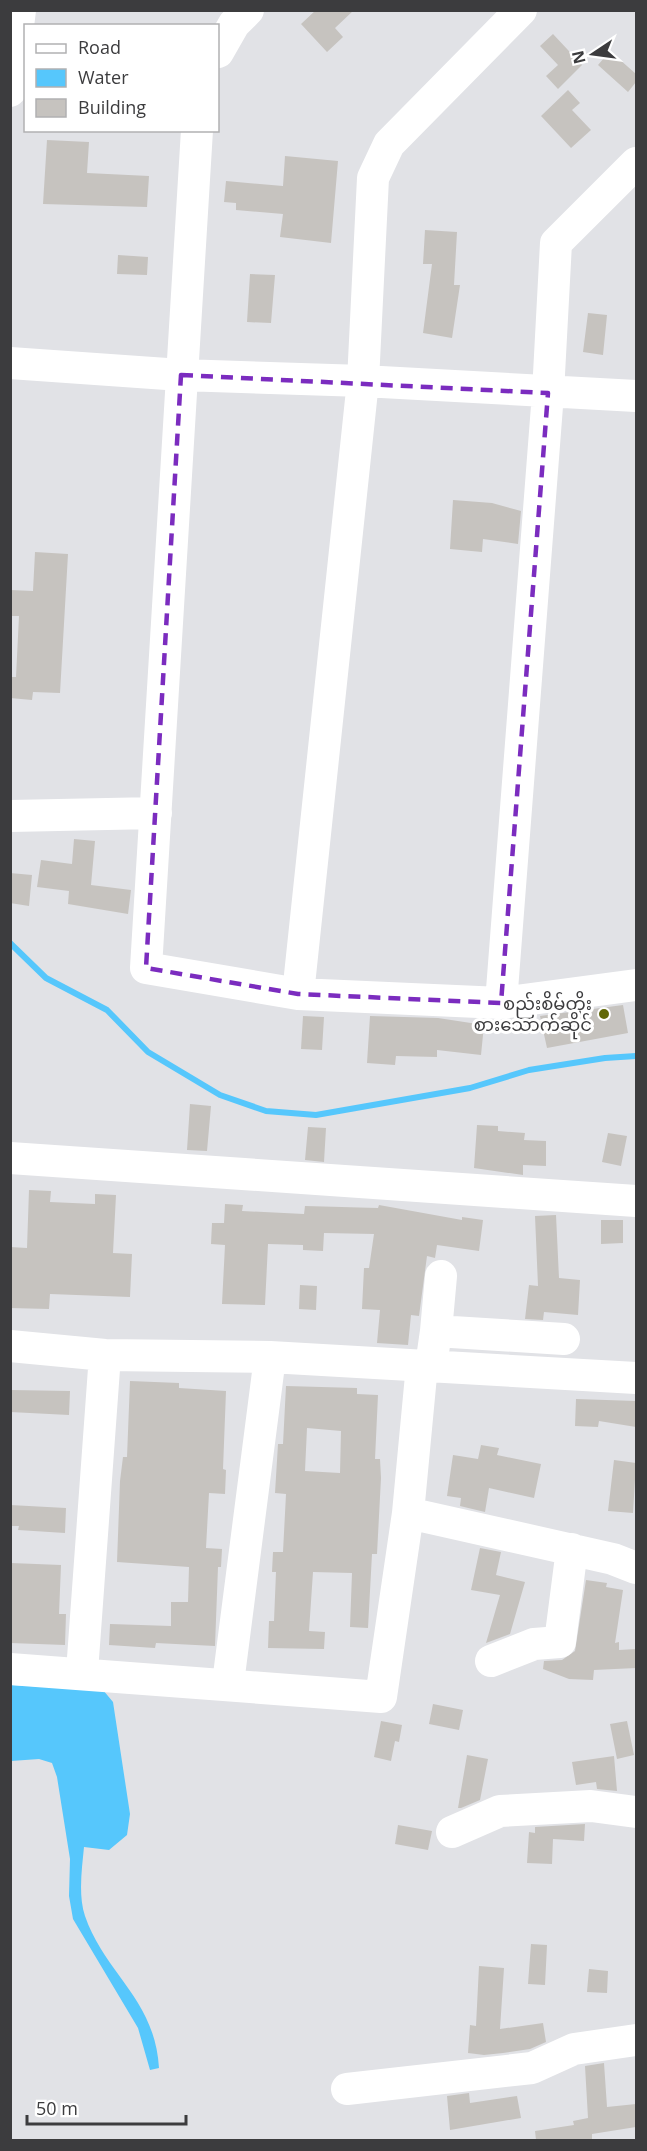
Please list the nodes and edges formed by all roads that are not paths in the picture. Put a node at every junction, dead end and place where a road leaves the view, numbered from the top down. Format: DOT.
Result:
graph roads {
  1 [pos="20,10"];
  2 [pos="248,10"];
  3 [pos="522,10"];
  4 [pos="219,50"];
  5 [pos="10,91"];
  6 [pos="196,132"];
  7 [pos="636,163"];
  8 [pos="10,363"];
  9 [pos="181,375"];
  10 [pos="363,381"];
  11 [pos="548,393"];
  12 [pos="636,396"];
  13 [pos="156,813"];
  14 [pos="10,816"];
  15 [pos="636,985"];
  16 [pos="298,994"];
  17 [pos="501,1003"];
  18 [pos="10,1158"];
  19 [pos="636,1201"];
  20 [pos="441,1276"];
  21 [pos="436,1331"];
  22 [pos="564,1339"];
  23 [pos="10,1346"];
  24 [pos="105,1355"];
  25 [pos="270,1357"];
  26 [pos="426,1366"];
  27 [pos="636,1378"];
  28 [pos="408,1513"];
  29 [pos="572,1549"];
  30 [pos="636,1568"];
  31 [pos="491,1661"];
  32 [pos="10,1669"];
  33 [pos="82,1672"];
  34 [pos="228,1683"];
  35 [pos="636,1812"];
  36 [pos="452,1832"];
  37 [pos="636,2040"];
  38 [pos="347,2089"];
  1 -- 5 [label="street"];
  2 -- 4 [label="street"];
  3 -- 10 [label="street"];
  6 -- 9 [label="street"];
  7 -- 11 [label="street"];
  8 -- 9 [label="street"];
  9 -- 10 [label="street"];
  9 -- 13 [label="street"];
  10 -- 11 [label="street"];
  10 -- 16 [label="street"];
  11 -- 12 [label="street"];
  11 -- 17 [label="street"];
  13 -- 14 [label="street"];
  13 -- 16 [label="street"];
  15 -- 17 [label="street"];
  16 -- 17 [label="street"];
  18 -- 19 [label="street"];
  20 -- 21 [label="street"];
  21 -- 22 [label="street"];
  21 -- 26 [label="street"];
  23 -- 24 [label="street"];
  24 -- 25 [label="street"];
  24 -- 33 [label="street"];
  25 -- 26 [label="street"];
  25 -- 34 [label="street"];
  26 -- 27 [label="street"];
  26 -- 28 [label="street"];
  28 -- 29 [label="street"];
  28 -- 34 [label="street"];
  29 -- 30 [label="street"];
  29 -- 31 [label="street"];
  32 -- 33 [label="street"];
  33 -- 34 [label="street"];
  35 -- 36 [label="street"];
  37 -- 38 [label="street"];
}
